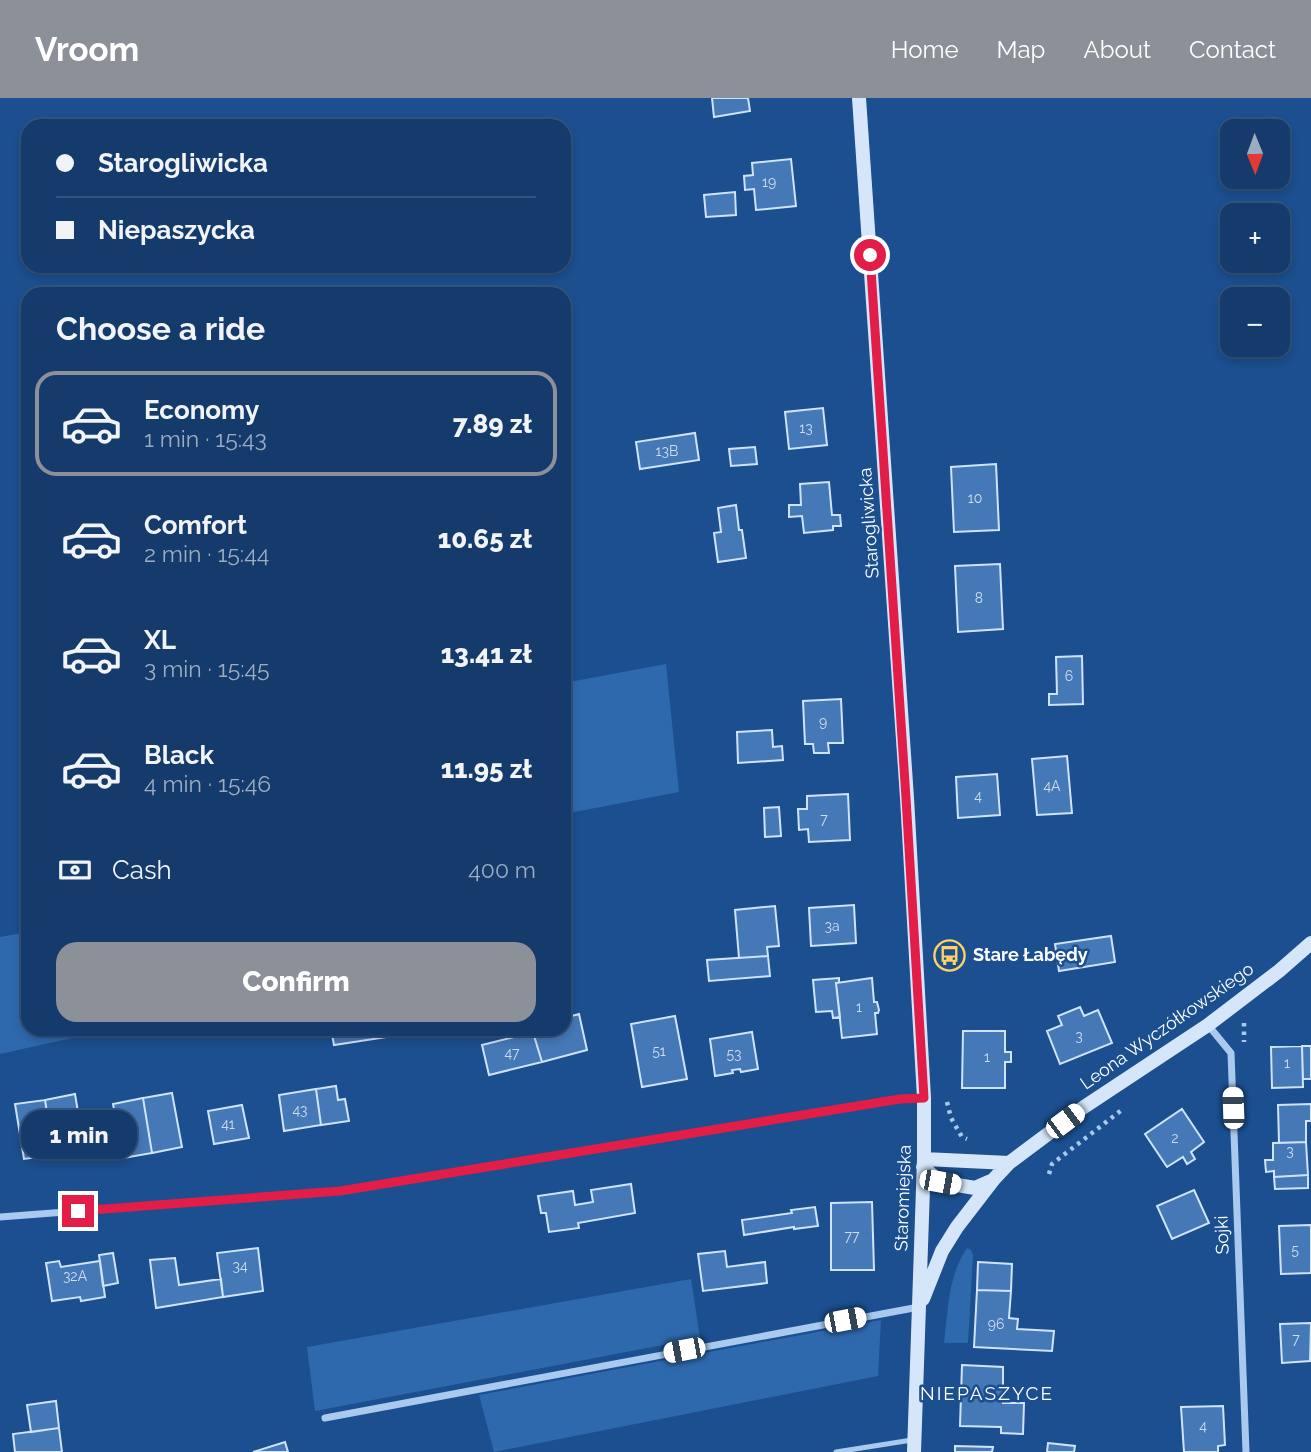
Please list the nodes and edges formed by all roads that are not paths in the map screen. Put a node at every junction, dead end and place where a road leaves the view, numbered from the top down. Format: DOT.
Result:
graph roads {
  1 [pos="859,98"];
  2 [pos="1311,943"];
  3 [pos="916,945"];
  4 [pos="1208,1025"];
  5 [pos="924,1098"];
  6 [pos="924,1163"];
  7 [pos="1009,1163"];
  8 [pos="994,1179"];
  9 [pos="0,1217"];
  10 [pos="920,1306"];
  11 [pos="325,1418"];
  12 [pos="914,1446"];
  13 [pos="836,1452"];
  14 [pos="1245,1452"];
  1 -- 3 [label="street, Starogliwicka"];
  2 -- 4 [label="street, Leona Wyczółkowskiego"];
  3 -- 5 [label="street, Staromiejska"];
  4 -- 7 [label="street, Leona Wyczółkowskiego"];
  4 -- 14 [label="street, Sojki"];
  5 -- 6 [label="street, Staromiejska"];
  5 -- 9 [label="street"];
  6 -- 7 [label="street"];
  6 -- 8 [label="street"];
  6 -- 10 [label="street, Staromiejska"];
  7 -- 8 [label="street, Leona Wyczółkowskiego"];
  8 -- 10 [label="street, Leona Wyczółkowskiego"];
  10 -- 11 [label="street"];
  10 -- 12 [label="street, Staromiejska"];
  12 -- 13 [label="lane"];
}
